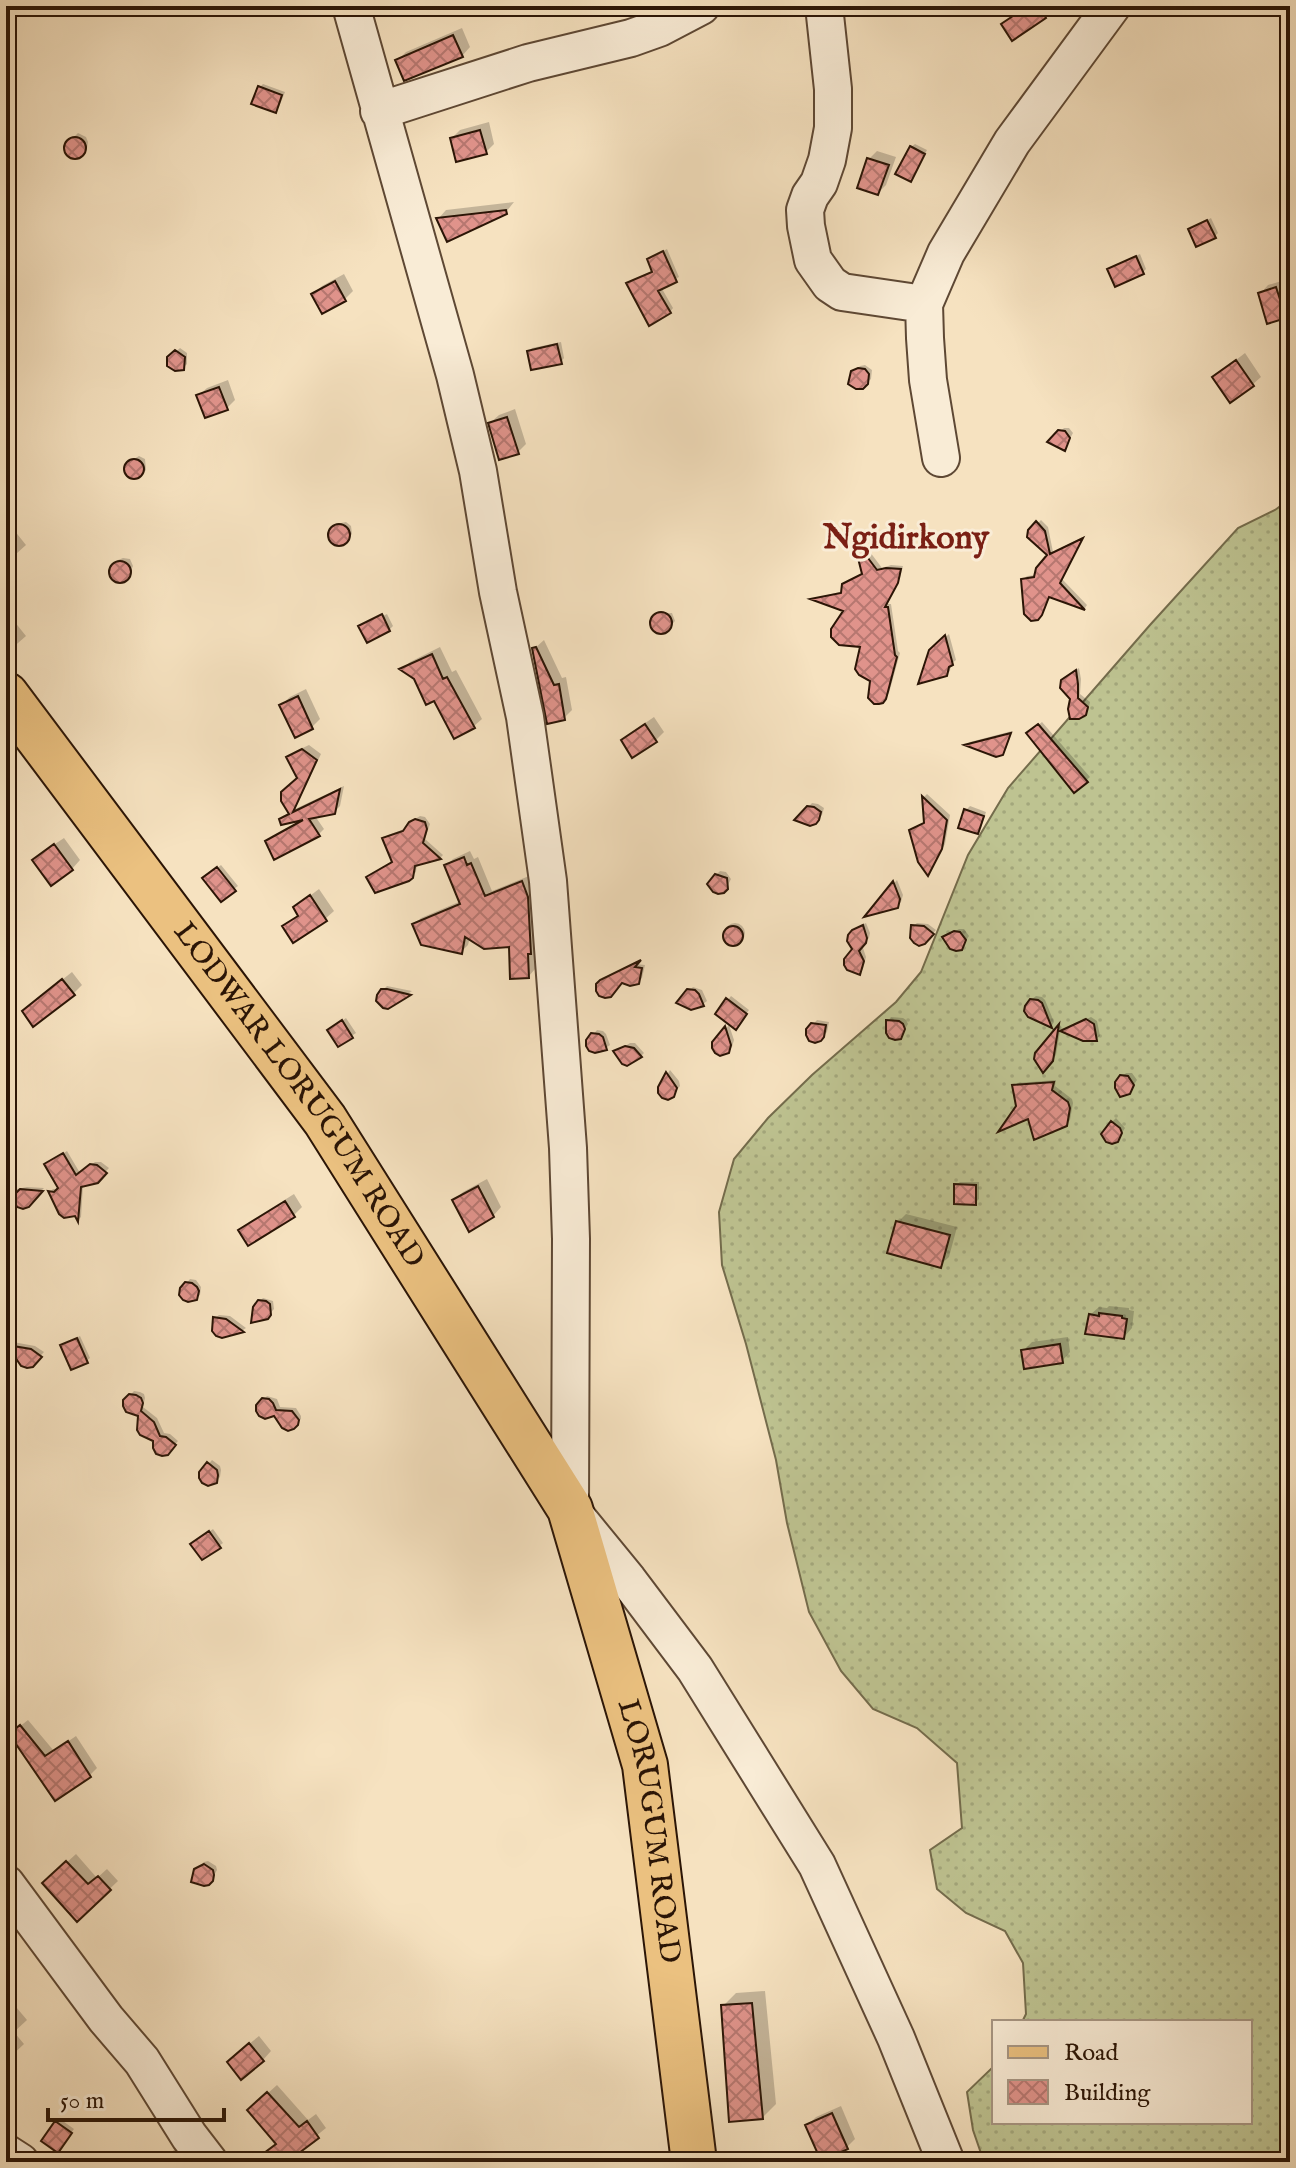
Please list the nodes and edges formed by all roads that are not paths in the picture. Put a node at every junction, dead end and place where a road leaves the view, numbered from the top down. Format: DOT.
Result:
graph roads {
  1 [pos="351,6"];
  2 [pos="701,6"];
  3 [pos="824,6"];
  4 [pos="1112,6"];
  5 [pos="379,111"];
  6 [pos="924,304"];
  7 [pos="941,458"];
  8 [pos="6,695"];
  9 [pos="570,1509"];
  10 [pos="6,1884"];
  11 [pos="6,2153"];
  12 [pos="20,2162"];
  13 [pos="209,2162"];
  14 [pos="694,2162"];
  15 [pos="946,2162"];
  1 -- 5 [label="street"];
  2 -- 5 [label="street"];
  3 -- 6 [label="street"];
  4 -- 6 [label="street"];
  5 -- 9 [label="street"];
  6 -- 7 [label="street"];
  8 -- 9 [label="main road, LODWAR LORUGUM ROAD"];
  9 -- 14 [label="main road, LORUGUM ROAD"];
  9 -- 15 [label="street"];
  10 -- 13 [label="street"];
  11 -- 12 [label="street"];
}
